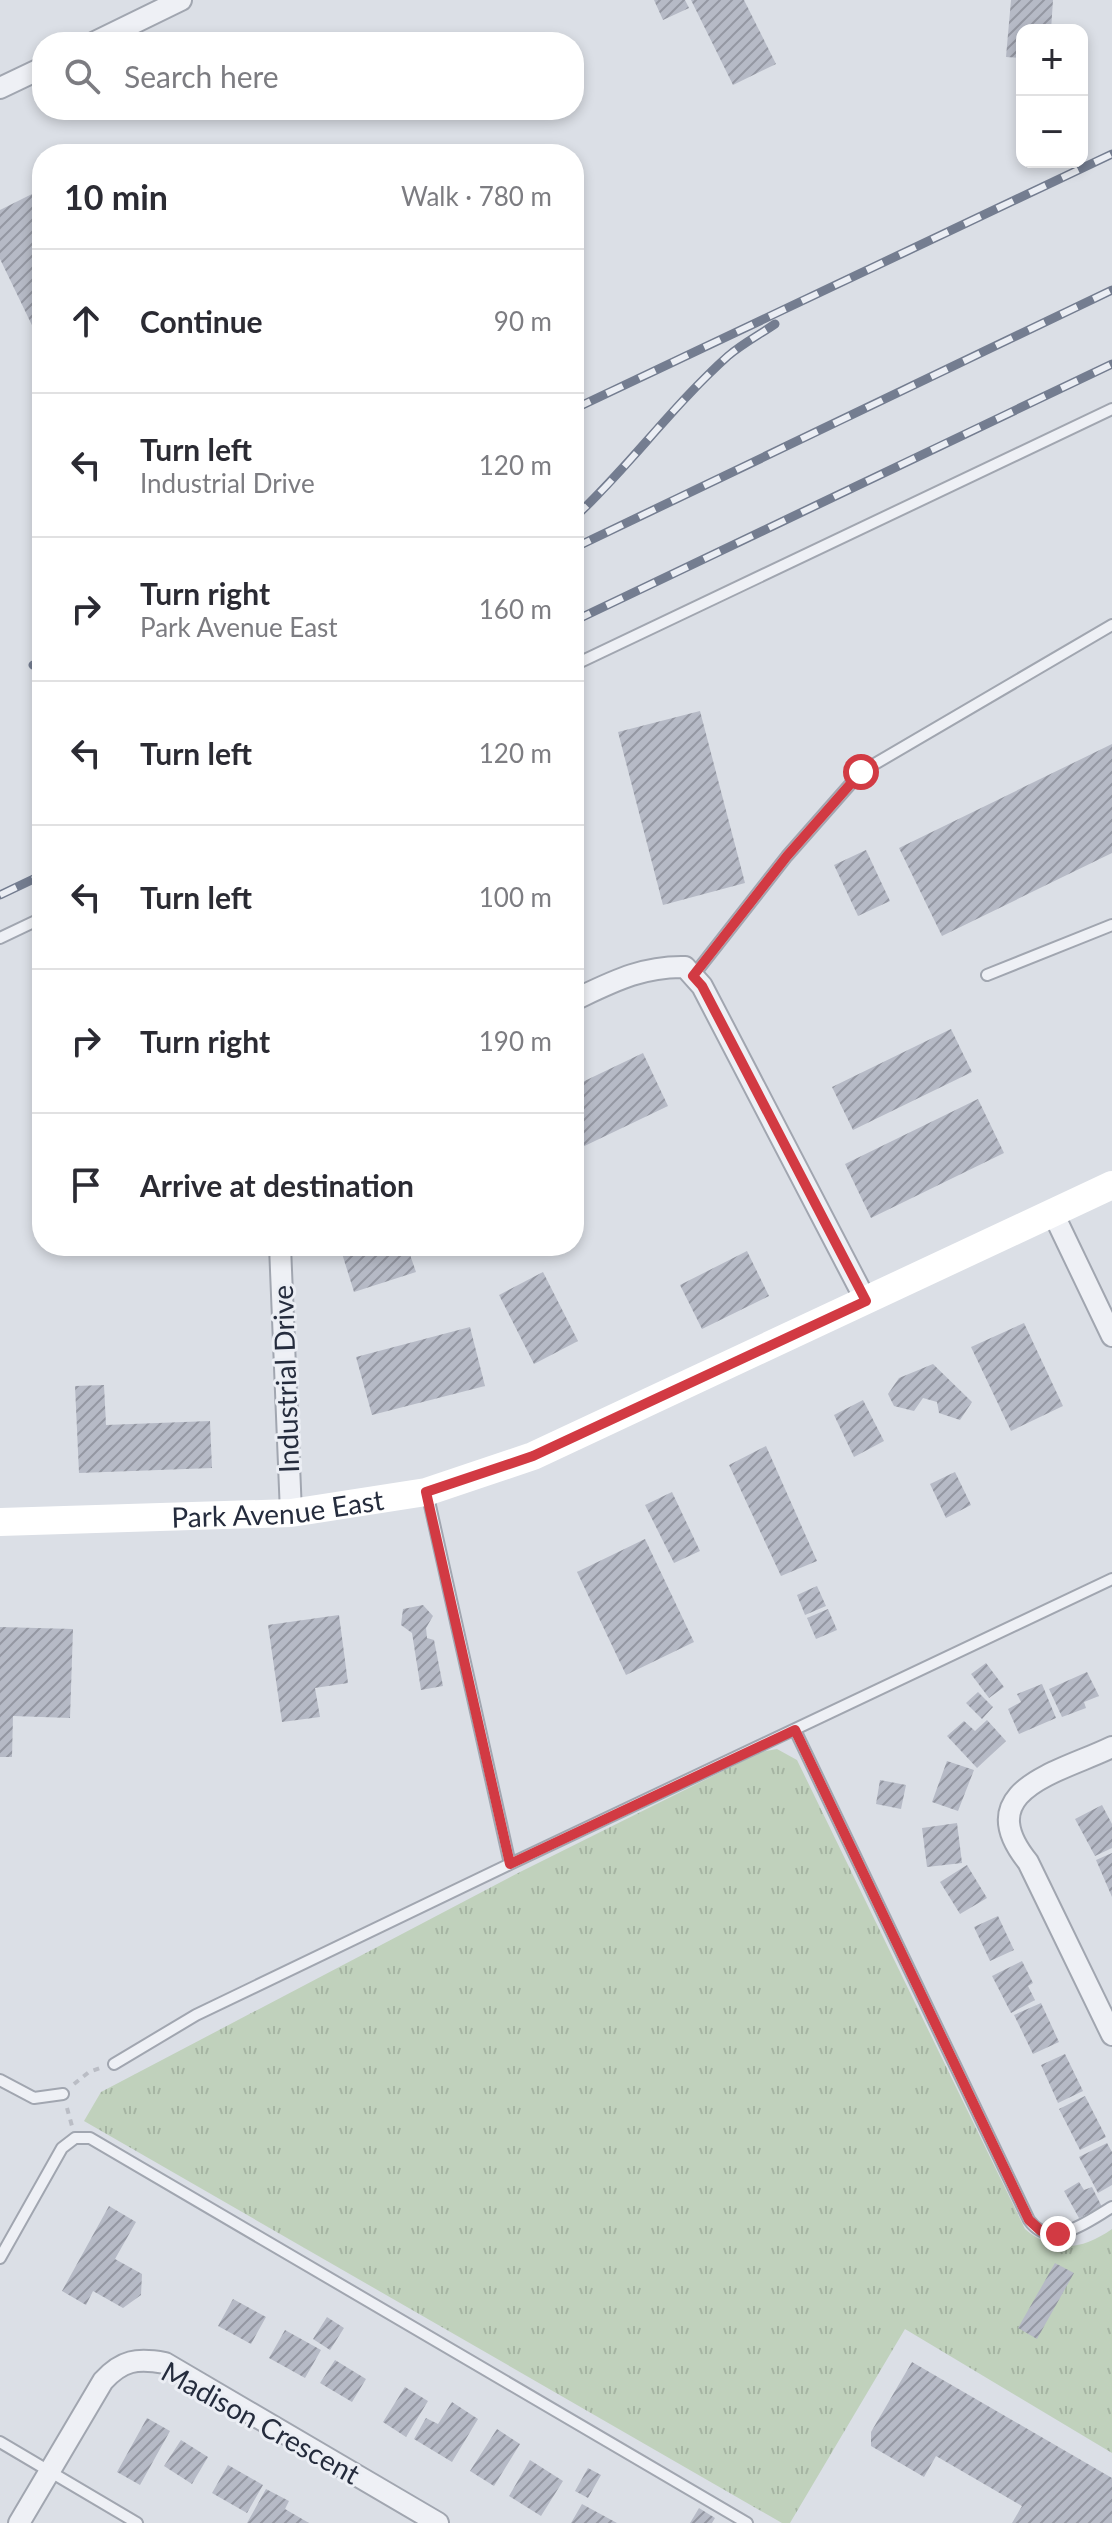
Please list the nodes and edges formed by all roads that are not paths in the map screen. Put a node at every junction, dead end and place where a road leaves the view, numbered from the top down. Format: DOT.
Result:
graph roads {
  1 [pos="181,0"];
  2 [pos="115,32"];
  3 [pos="32,73"];
  4 [pos="0,88"];
  5 [pos="1112,409"];
  6 [pos="1112,625"];
  7 [pos="584,660"];
  8 [pos="32,923"];
  9 [pos="1112,925"];
  10 [pos="0,938"];
  11 [pos="987,975"];
  12 [pos="693,976"];
  13 [pos="584,995"];
  14 [pos="1112,1185"];
  15 [pos="1053,1213"];
  16 [pos="280,1256"];
  17 [pos="866,1301"];
  18 [pos="1112,1336"];
  19 [pos="426,1492"];
  20 [pos="291,1513"];
  21 [pos="0,1522"];
  22 [pos="1112,1579"];
  23 [pos="795,1730"];
  24 [pos="1112,1747"];
  25 [pos="510,1864"];
  26 [pos="1112,2035"];
  27 [pos="114,2064"];
  28 [pos="0,2080"];
  29 [pos="63,2094"];
  30 [pos="1112,2207"];
  31 [pos="0,2258"];
  32 [pos="0,2442"];
  33 [pos="49,2472"];
  34 [pos="19,2523"];
  35 [pos="137,2523"];
  36 [pos="438,2523"];
  37 [pos="747,2523"];
  1 -- 2 [label="street"];
  3 -- 4 [label="street"];
  5 -- 7 [label="lane"];
  6 -- 12 [label="lane"];
  8 -- 10 [label="lane"];
  9 -- 11 [label="lane"];
  12 -- 13 [label="street"];
  12 -- 17 [label="street"];
  14 -- 15 [label="street, Park Avenue East"];
  15 -- 17 [label="street, Park Avenue East"];
  15 -- 18 [label="street"];
  16 -- 20 [label="street, Industrial Drive"];
  17 -- 19 [label="street, Park Avenue East"];
  19 -- 20 [label="street, Park Avenue East"];
  19 -- 25 [label="lane"];
  20 -- 21 [label="street, Park Avenue East"];
  22 -- 23 [label="lane"];
  23 -- 25 [label="lane"];
  23 -- 30 [label="lane"];
  24 -- 26 [label="street"];
  25 -- 27 [label="lane"];
  28 -- 29 [label="lane"];
  31 -- 37 [label="lane"];
  32 -- 33 [label="lane"];
  33 -- 34 [label="street, Madison Crescent"];
  33 -- 35 [label="lane"];
  33 -- 36 [label="street, Madison Crescent"];
}
